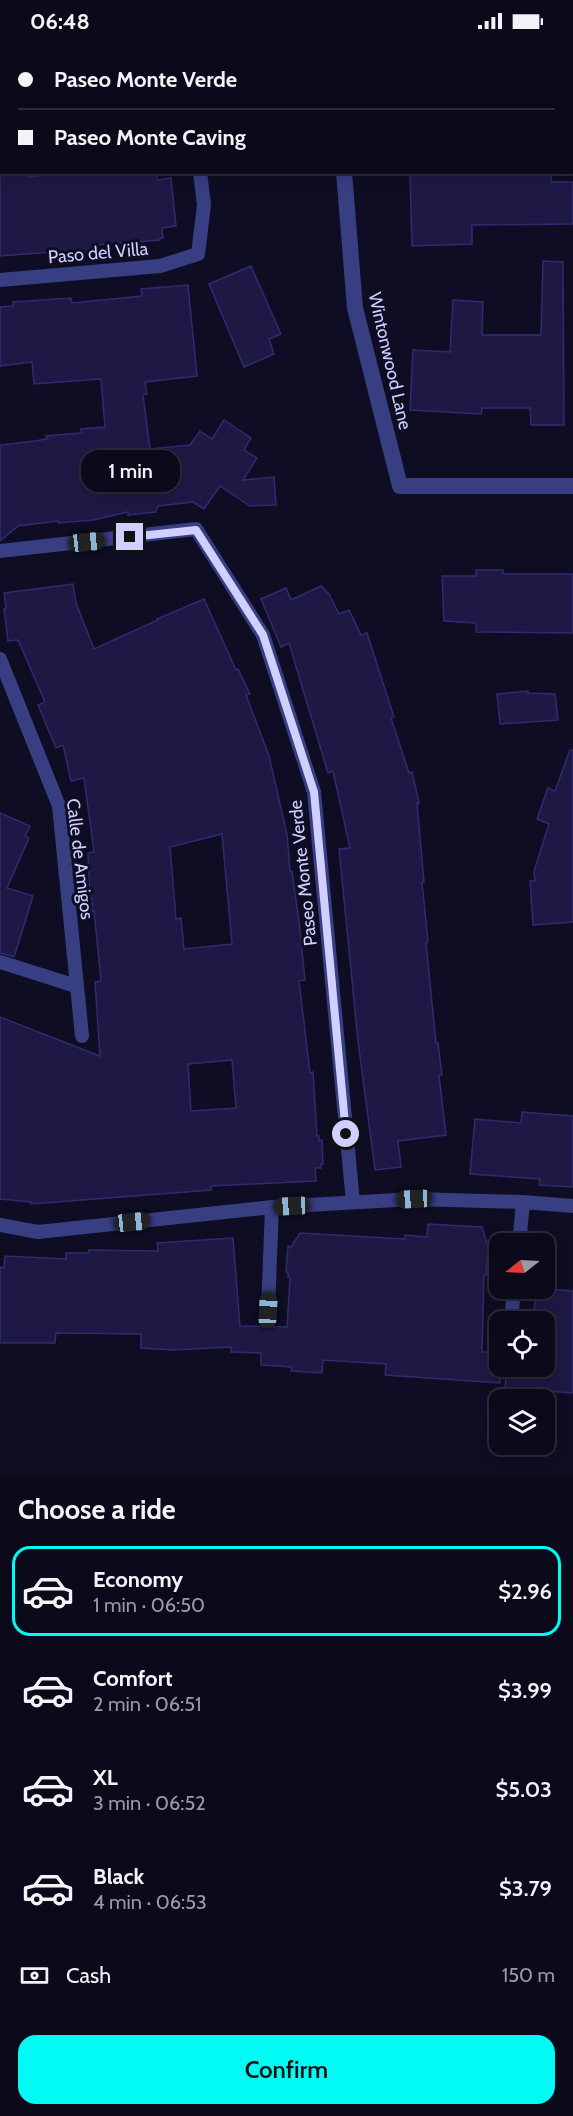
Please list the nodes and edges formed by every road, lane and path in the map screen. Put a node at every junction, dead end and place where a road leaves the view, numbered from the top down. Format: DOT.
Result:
graph roads {
  1 [pos="200,174"];
  2 [pos="344,174"];
  3 [pos="0,280"];
  4 [pos="573,486"];
  5 [pos="0,551"];
  6 [pos="0,659"];
  7 [pos="0,962"];
  8 [pos="76,987"];
  9 [pos="82,1036"];
  10 [pos="353,1202"];
  11 [pos="523,1202"];
  12 [pos="573,1206"];
  13 [pos="273,1207"];
  14 [pos="0,1225"];
  15 [pos="520,1233"];
  16 [pos="268,1310"];
  1 -- 3 [label="lane, Paso del Villa"];
  2 -- 4 [label="street, Wintonwood Lane"];
  5 -- 10 [label="lane, Paseo Monte Verde"];
  6 -- 8 [label="lane, Calle de Amigos"];
  7 -- 8 [label="lane"];
  8 -- 9 [label="lane, Calle de Amigos"];
  10 -- 11 [label="lane"];
  10 -- 13 [label="lane"];
  11 -- 12 [label="lane"];
  11 -- 15 [label="lane"];
  13 -- 14 [label="lane"];
  13 -- 16 [label="lane"];
}
